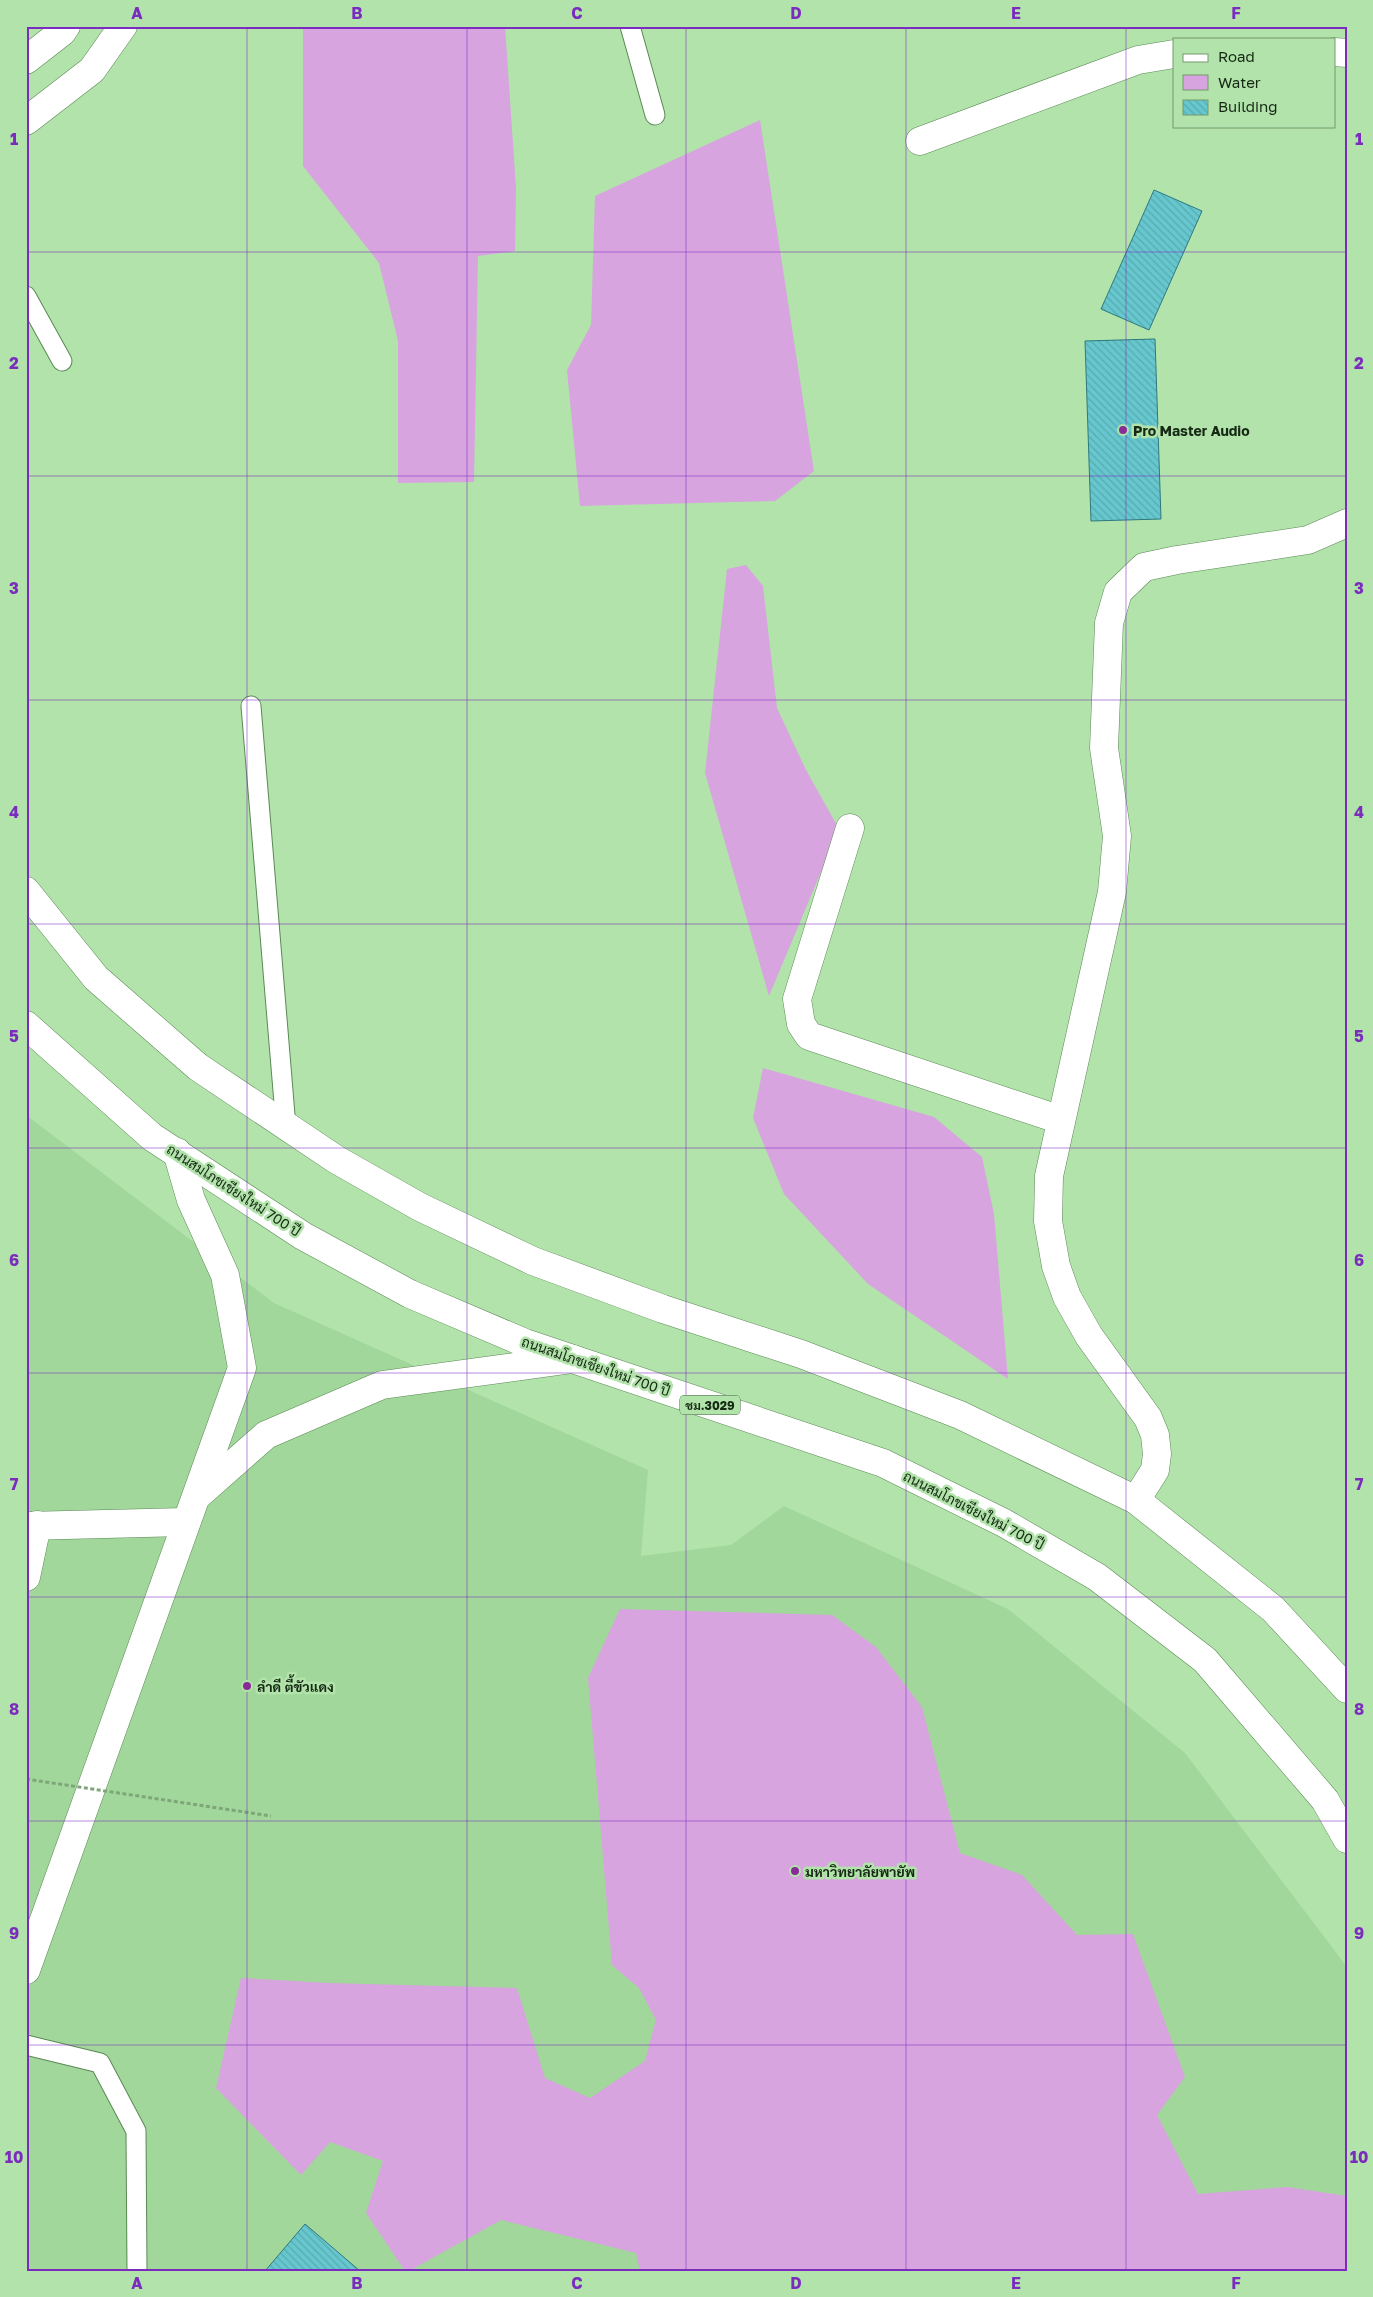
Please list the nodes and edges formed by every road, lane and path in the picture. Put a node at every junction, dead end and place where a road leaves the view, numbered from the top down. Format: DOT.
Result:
graph roads {
  1 [pos="66,26"];
  2 [pos="123,26"];
  3 [pos="630,26"];
  4 [pos="1173,54"];
  5 [pos="26,60"];
  6 [pos="655,115"];
  7 [pos="26,121"];
  8 [pos="920,140"];
  9 [pos="26,296"];
  10 [pos="62,361"];
  11 [pos="1347,523"];
  12 [pos="251,706"];
  13 [pos="850,828"];
  14 [pos="26,892"];
  15 [pos="26,1025"];
  16 [pos="1061,1120"];
  17 [pos="286,1127"];
  18 [pos="177,1152"];
  19 [pos="573,1359"];
  20 [pos="1136,1500"];
  21 [pos="189,1510"];
  22 [pos="32,1526"];
  23 [pos="26,1577"];
  24 [pos="1347,1689"];
  25 [pos="26,1779"];
  26 [pos="271,1816"];
  27 [pos="1347,1839"];
  28 [pos="26,1970"];
  29 [pos="26,2045"];
  30 [pos="137,2271"];
  1 -- 5 [label="street"];
  2 -- 7 [label="street"];
  3 -- 6 [label="lane"];
  4 -- 8 [label="street"];
  9 -- 10 [label="lane"];
  11 -- 16 [label="street"];
  12 -- 17 [label="lane"];
  13 -- 16 [label="street"];
  14 -- 17 [label="street"];
  15 -- 18 [label="street, ถนนสมโภชเชียงใหม่ 700 ปี / ชม.3029"];
  16 -- 20 [label="street"];
  17 -- 20 [label="street"];
  18 -- 19 [label="street, ถนนสมโภชเชียงใหม่ 700 ปี / ชม.3029"];
  18 -- 21 [label="street"];
  19 -- 21 [label="street"];
  19 -- 27 [label="street, ถนนสมโภชเชียงใหม่ 700 ปี / ชม.3029"];
  20 -- 24 [label="street"];
  21 -- 22 [label="street"];
  21 -- 28 [label="street"];
  22 -- 23 [label="street"];
  25 -- 26 [label="path, bridge"];
  29 -- 30 [label="lane"];
}
